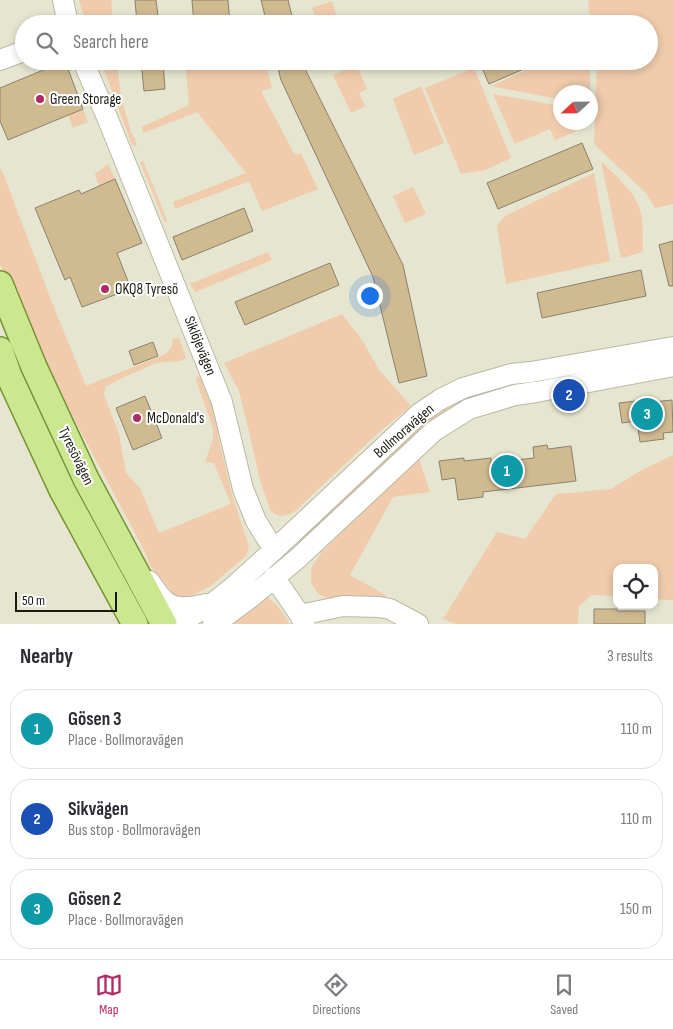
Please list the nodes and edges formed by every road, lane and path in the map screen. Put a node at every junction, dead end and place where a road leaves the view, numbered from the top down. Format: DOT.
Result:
graph roads {
  1 [pos="63,0"];
  2 [pos="66,15"];
  3 [pos="15,54"];
  4 [pos="0,60"];
  5 [pos="87,70"];
  6 [pos="0,284"];
  7 [pos="673,347"];
  8 [pos="0,350"];
  9 [pos="673,366"];
  10 [pos="531,372"];
  11 [pos="536,392"];
  12 [pos="274,550"];
  13 [pos="126,551"];
  14 [pos="274,577"];
  15 [pos="217,617"];
  16 [pos="302,620"];
  17 [pos="135,624"];
  18 [pos="164,624"];
  19 [pos="178,624"];
  20 [pos="418,624"];
  1 -- 2 [label="street"];
  3 -- 4 [label="street"];
  5 -- 12 [label="street, Siklöjevägen"];
  6 -- 13 [label="main road, Tyresövägen"];
  7 -- 10 [label="street, Bollmoravägen"];
  8 -- 17 [label="main road, Tyresövägen"];
  9 -- 11 [label="street, Bollmoravägen"];
  10 -- 11 [label="street"];
  10 -- 12 [label="street, Bollmoravägen"];
  11 -- 14 [label="street, Bollmoravägen"];
  12 -- 14 [label="street"];
  12 -- 15 [label="street, Bollmoravägen"];
  13 -- 15 [label="street, Bollmoravägen"];
  13 -- 18 [label="main road, Tyresövägen"];
  14 -- 15 [label="street, Bollmoravägen"];
  14 -- 16 [label="street"];
  15 -- 19 [label="street, Bollmoravägen"];
  16 -- 20 [label="street"];
}
